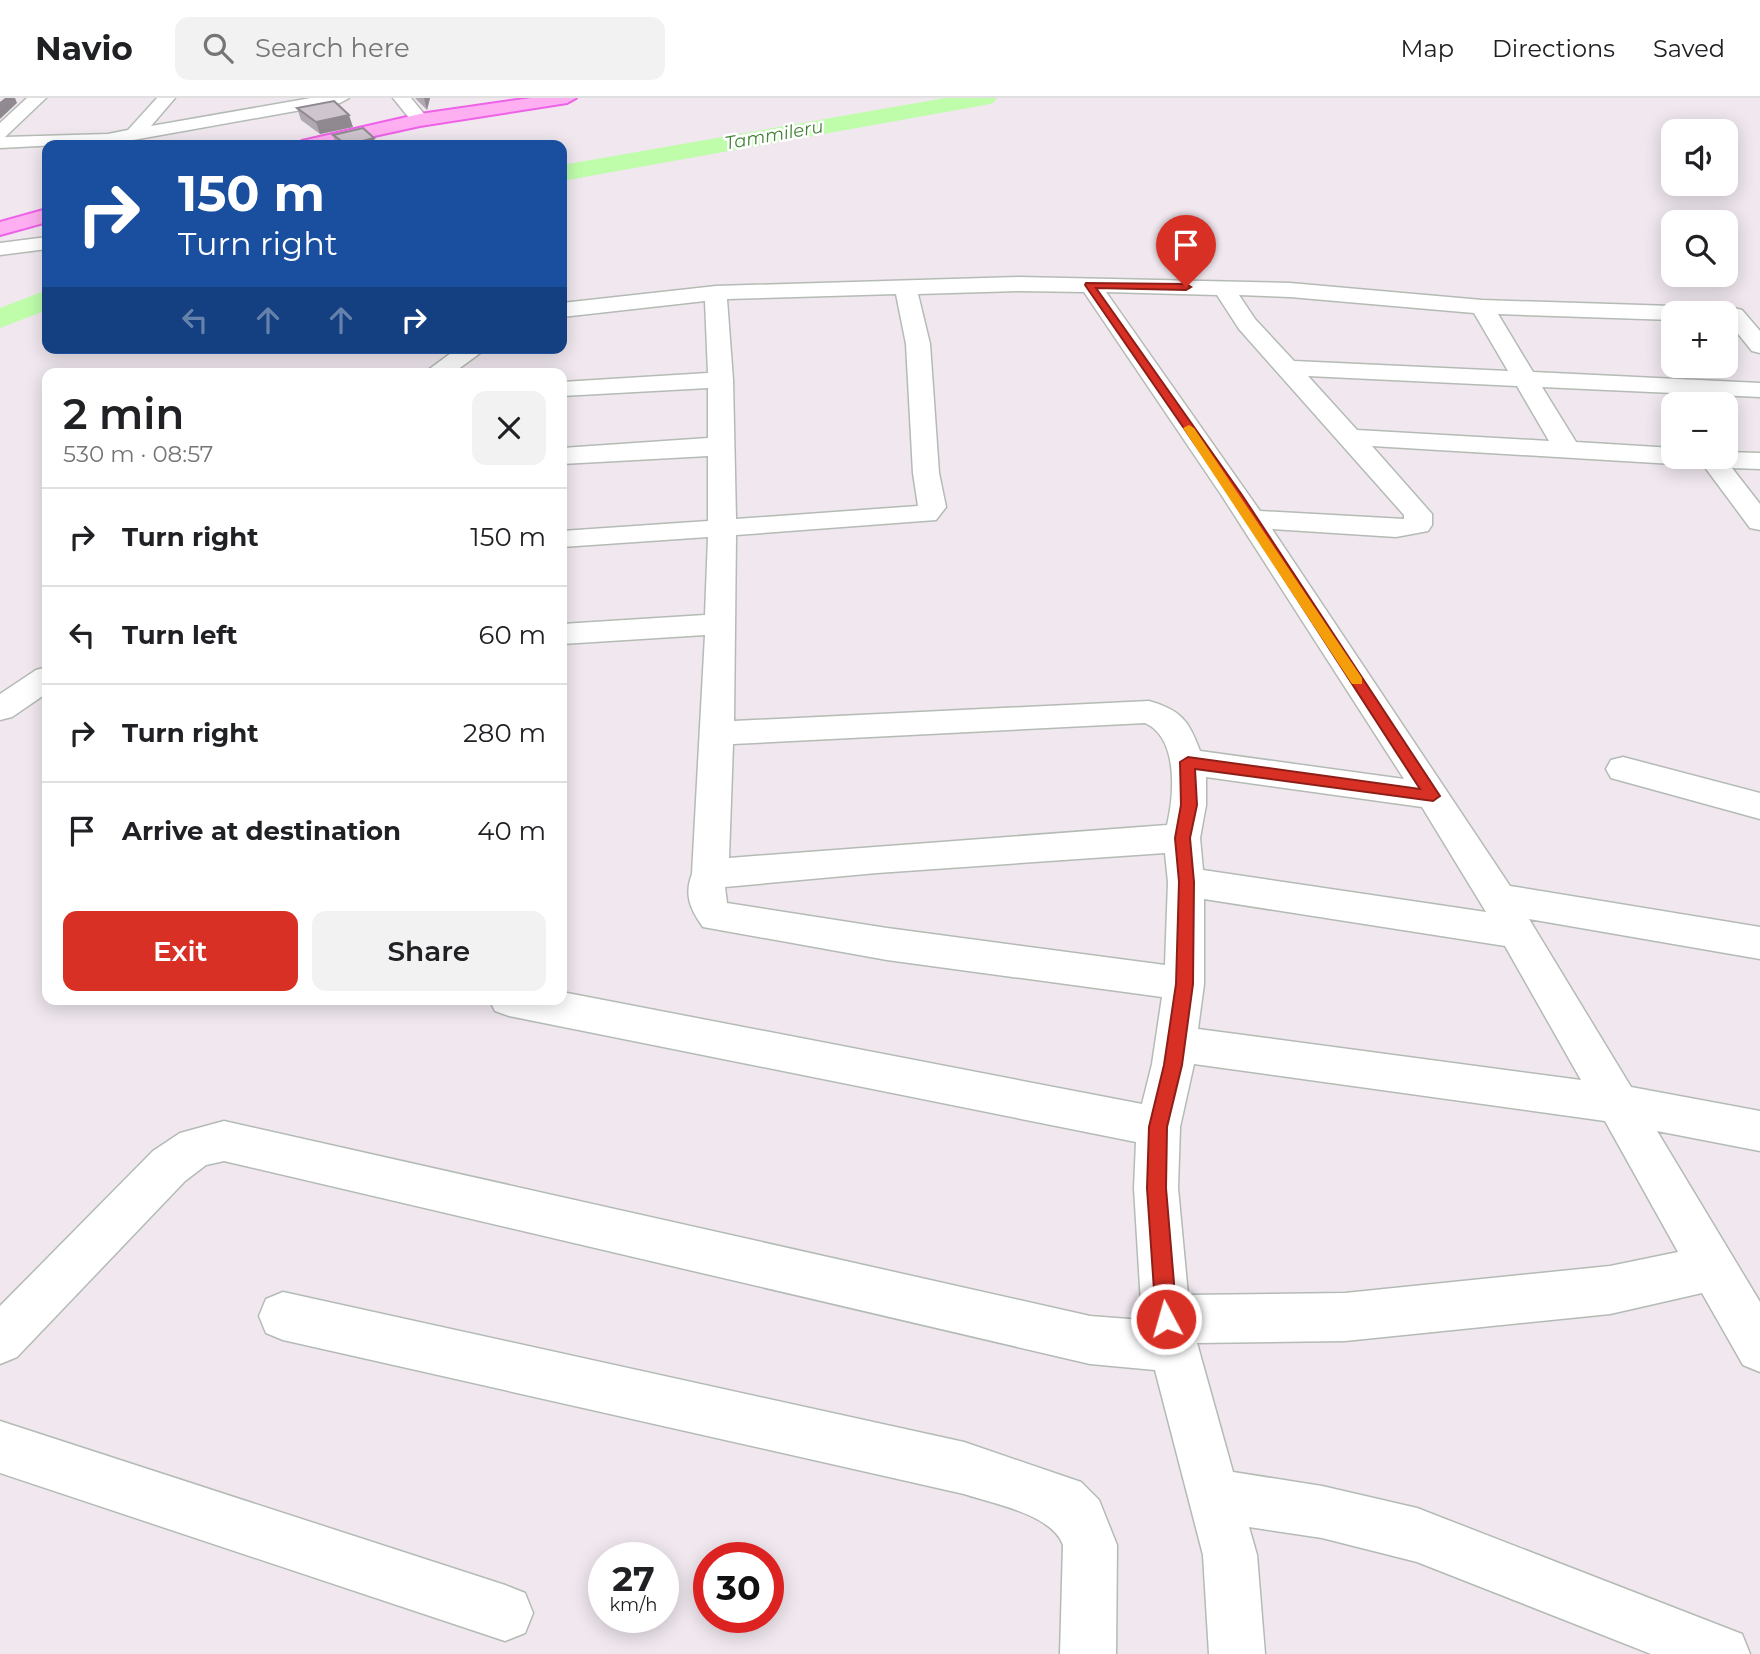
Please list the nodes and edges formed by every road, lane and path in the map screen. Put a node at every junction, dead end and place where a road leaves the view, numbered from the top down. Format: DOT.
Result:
graph roads {
  1 [pos="37,98"];
  2 [pos="166,98"];
  3 [pos="340,98"];
  4 [pos="402,98"];
  5 [pos="567,98"];
  6 [pos="419,120"];
  7 [pos="0,133"];
  8 [pos="133,135"];
  9 [pos="42,140"];
  10 [pos="49,140"];
  11 [pos="97,140"];
  12 [pos="118,140"];
  13 [pos="331,140"];
  14 [pos="0,143"];
  15 [pos="42,216"];
  16 [pos="0,229"];
  17 [pos="42,244"];
  18 [pos="0,249"];
  19 [pos="1090,285"];
  20 [pos="905,286"];
  21 [pos="1224,288"];
  22 [pos="716,293"];
  23 [pos="1482,307"];
  24 [pos="567,309"];
  25 [pos="1661,313"];
  26 [pos="1738,315"];
  27 [pos="1760,316"];
  28 [pos="1738,323"];
  29 [pos="1760,346"];
  30 [pos="466,354"];
  31 [pos="444,368"];
  32 [pos="1288,368"];
  33 [pos="1524,378"];
  34 [pos="721,380"];
  35 [pos="1654,386"];
  36 [pos="567,388"];
  37 [pos="1760,390"];
  38 [pos="1661,395"];
  39 [pos="1350,437"];
  40 [pos="722,446"];
  41 [pos="1567,449"];
  42 [pos="1661,455"];
  43 [pos="567,456"];
  44 [pos="1738,460"];
  45 [pos="1760,461"];
  46 [pos="1719,469"];
  47 [pos="1251,519"];
  48 [pos="1760,522"];
  49 [pos="721,529"];
  50 [pos="567,538"];
  51 [pos="719,624"];
  52 [pos="567,634"];
  53 [pos="42,681"];
  54 [pos="0,708"];
  55 [pos="718,733"];
  56 [pos="1188,762"];
  57 [pos="1623,769"];
  58 [pos="1433,796"];
  59 [pos="1760,806"];
  60 [pos="1182,838"];
  61 [pos="710,874"];
  62 [pos="1186,882"];
  63 [pos="1497,899"];
  64 [pos="1517,932"];
  65 [pos="1760,943"];
  66 [pos="1184,984"];
  67 [pos="539,1005"];
  68 [pos="1176,1044"];
  69 [pos="1618,1104"];
  70 [pos="1158,1127"];
  71 [pos="1760,1131"];
  72 [pos="1713,1267"];
  73 [pos="283,1317"];
  74 [pos="1170,1333"];
  75 [pos="0,1340"];
  76 [pos="1760,1348"];
  77 [pos="0,1447"];
  78 [pos="1213,1495"];
  79 [pos="505,1613"];
  80 [pos="1088,1654"];
  81 [pos="1237,1654"];
  82 [pos="1722,1654"];
  1 -- 7 [label="street"];
  2 -- 8 [label="street"];
  3 -- 8 [label="street"];
  4 -- 6 [label="street"];
  5 -- 6 [label="main road"];
  6 -- 13 [label="main road"];
  8 -- 12 [label="street"];
  9 -- 14 [label="street"];
  10 -- 11 [label="street"];
  15 -- 16 [label="main road"];
  17 -- 18 [label="street"];
  19 -- 20 [label="street"];
  19 -- 21 [label="street"];
  19 -- 47 [label="street"];
  20 -- 22 [label="street"];
  20 -- 49 [label="street"];
  21 -- 23 [label="street"];
  21 -- 32 [label="street"];
  22 -- 24 [label="street"];
  22 -- 34 [label="street"];
  23 -- 25 [label="street"];
  23 -- 33 [label="street"];
  26 -- 27 [label="street"];
  28 -- 29 [label="street"];
  30 -- 31 [label="street"];
  32 -- 33 [label="street"];
  32 -- 39 [label="street"];
  33 -- 35 [label="street"];
  33 -- 41 [label="street"];
  34 -- 36 [label="street"];
  34 -- 40 [label="street"];
  35 -- 37 [label="street"];
  35 -- 38 [label="street"];
  39 -- 41 [label="street"];
  39 -- 47 [label="street"];
  40 -- 43 [label="street"];
  40 -- 49 [label="street"];
  41 -- 42 [label="street"];
  44 -- 45 [label="street"];
  46 -- 48 [label="street"];
  47 -- 58 [label="street"];
  49 -- 50 [label="street"];
  49 -- 51 [label="street"];
  51 -- 52 [label="street"];
  51 -- 55 [label="street"];
  53 -- 54 [label="street"];
  55 -- 56 [label="street"];
  55 -- 61 [label="street"];
  56 -- 58 [label="street"];
  56 -- 60 [label="street"];
  57 -- 59 [label="street"];
  58 -- 63 [label="street"];
  60 -- 61 [label="street"];
  60 -- 62 [label="street"];
  61 -- 66 [label="street"];
  62 -- 64 [label="street"];
  62 -- 66 [label="street"];
  63 -- 64 [label="street"];
  63 -- 65 [label="street"];
  64 -- 69 [label="street"];
  66 -- 68 [label="street"];
  67 -- 70 [label="street"];
  68 -- 69 [label="street"];
  68 -- 70 [label="street"];
  69 -- 71 [label="street"];
  69 -- 72 [label="street"];
  70 -- 74 [label="street"];
  72 -- 74 [label="street"];
  72 -- 76 [label="street"];
  73 -- 80 [label="street"];
  74 -- 75 [label="street"];
  74 -- 78 [label="street"];
  77 -- 79 [label="street"];
  78 -- 81 [label="street"];
  78 -- 82 [label="street"];
}
